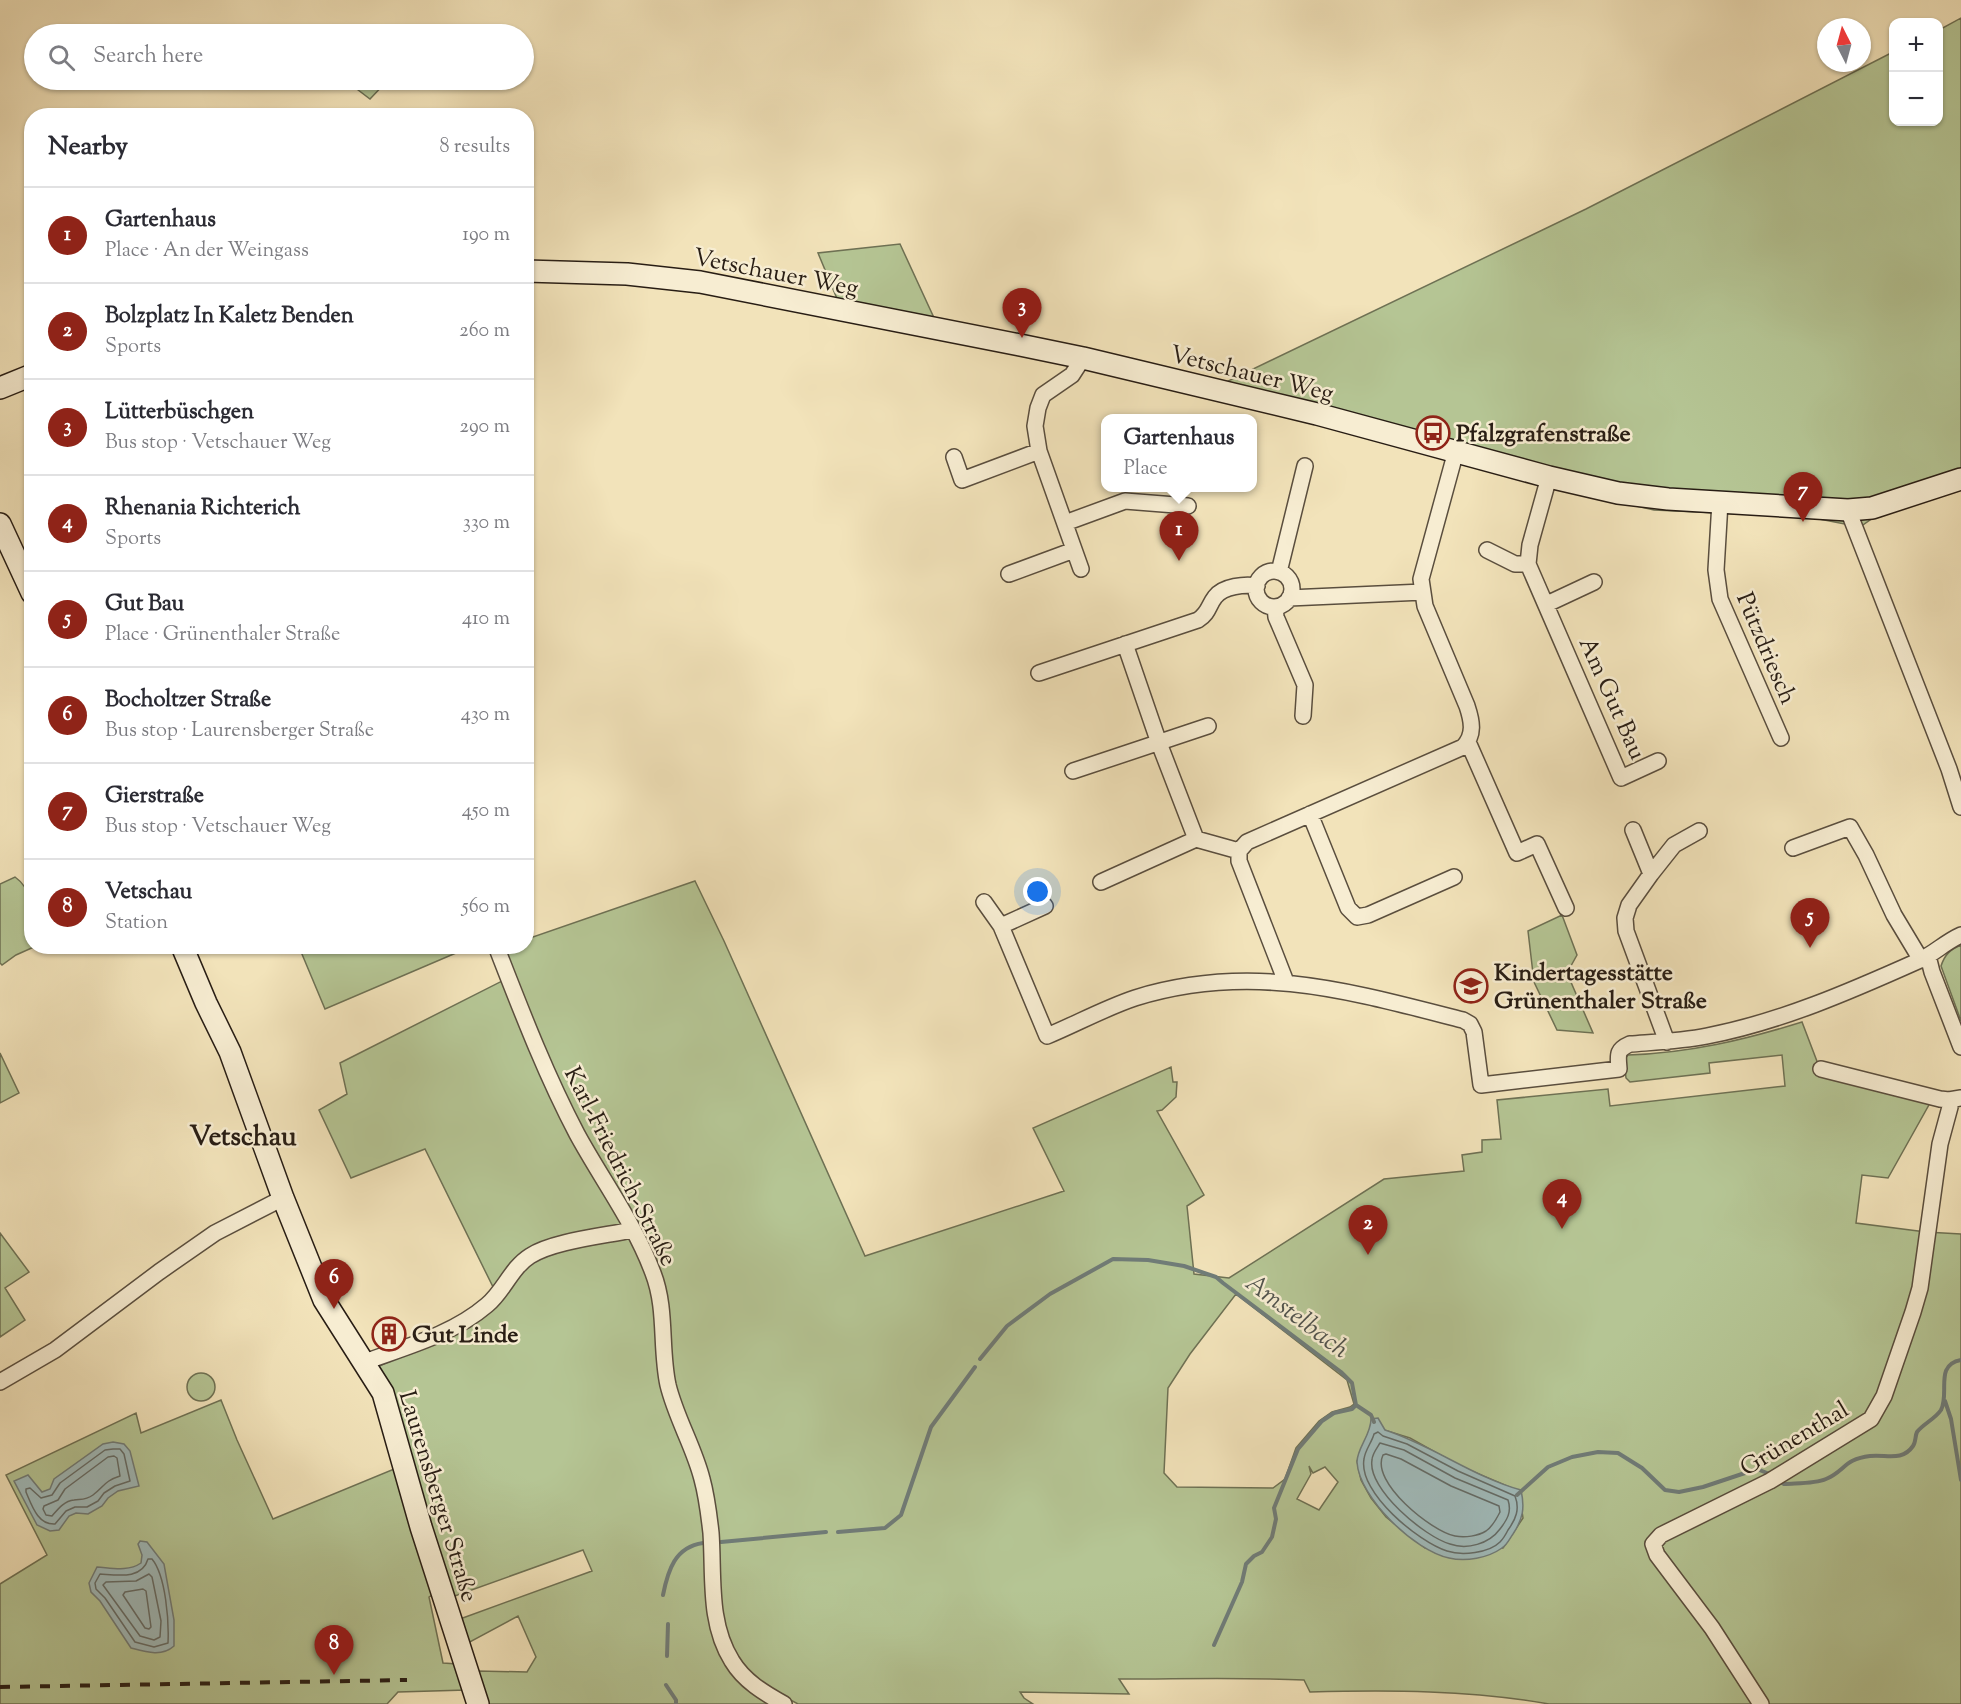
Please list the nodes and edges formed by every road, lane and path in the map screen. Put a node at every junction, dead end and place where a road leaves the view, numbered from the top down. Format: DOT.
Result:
graph roads {
  1 [pos="534,271"];
  2 [pos="1083,358"];
  3 [pos="24,378"];
  4 [pos="0,388"];
  5 [pos="1039,451"];
  6 [pos="1456,451"];
  7 [pos="954,457"];
  8 [pos="1305,466"];
  9 [pos="1549,477"];
  10 [pos="1961,479"];
  11 [pos="1720,502"];
  12 [pos="1188,506"];
  13 [pos="1848,510"];
  14 [pos="1065,523"];
  15 [pos="0,524"];
  16 [pos="1074,550"];
  17 [pos="1487,550"];
  18 [pos="1528,564"];
  19 [pos="1082,569"];
  20 [pos="1279,572"];
  21 [pos="1009,574"];
  22 [pos="24,576"];
  23 [pos="1594,582"];
  24 [pos="1257,586"];
  25 [pos="1423,592"];
  26 [pos="1289,598"];
  27 [pos="1547,604"];
  28 [pos="1275,606"];
  29 [pos="1125,644"];
  30 [pos="1039,673"];
  31 [pos="1303,716"];
  32 [pos="1208,726"];
  33 [pos="1781,738"];
  34 [pos="1468,742"];
  35 [pos="1159,744"];
  36 [pos="1658,761"];
  37 [pos="1073,771"];
  38 [pos="1961,807"];
  39 [pos="1310,814"];
  40 [pos="1633,831"];
  41 [pos="1699,831"];
  42 [pos="1196,839"];
  43 [pos="1793,848"];
  44 [pos="1239,851"];
  45 [pos="1651,874"];
  46 [pos="1454,877"];
  47 [pos="1101,882"];
  48 [pos="984,902"];
  49 [pos="1045,906"];
  50 [pos="1566,908"];
  51 [pos="1001,926"];
  52 [pos="1961,936"];
  53 [pos="185,954"];
  54 [pos="499,954"];
  55 [pos="1925,958"];
  56 [pos="1286,982"];
  57 [pos="1667,1042"];
  58 [pos="1961,1047"];
  59 [pos="1821,1069"];
  60 [pos="1955,1099"];
  61 [pos="283,1198"];
  62 [pos="632,1230"];
  63 [pos="363,1363"];
  64 [pos="0,1382"];
  65 [pos="478,1704"];
  66 [pos="784,1704"];
  67 [pos="1761,1704"];
  1 -- 2 [label="street, Vetschauer Weg"];
  2 -- 5 [label="street"];
  2 -- 6 [label="street, Vetschauer Weg"];
  3 -- 4 [label="street"];
  5 -- 7 [label="street"];
  5 -- 14 [label="street"];
  6 -- 9 [label="street, Vetschauer Weg"];
  6 -- 25 [label="street"];
  8 -- 20 [label="street"];
  9 -- 11 [label="street, Vetschauer Weg"];
  9 -- 18 [label="street"];
  10 -- 13 [label="street, Vetschauer Weg"];
  11 -- 13 [label="street, Vetschauer Weg"];
  11 -- 33 [label="street, Pützdriesch"];
  12 -- 14 [label="street"];
  13 -- 38 [label="street"];
  14 -- 16 [label="street"];
  15 -- 22 [label="street"];
  16 -- 19 [label="street"];
  16 -- 21 [label="street"];
  17 -- 18 [label="street"];
  18 -- 27 [label="street, Am Gut Bau"];
  20 -- 24 [label="street"];
  20 -- 26 [label="street"];
  23 -- 27 [label="street"];
  24 -- 28 [label="street"];
  24 -- 29 [label="street"];
  25 -- 26 [label="street"];
  25 -- 34 [label="street"];
  26 -- 28 [label="street"];
  27 -- 36 [label="street, Am Gut Bau"];
  28 -- 31 [label="street"];
  29 -- 30 [label="street"];
  29 -- 35 [label="street"];
  32 -- 35 [label="street"];
  34 -- 39 [label="street"];
  34 -- 50 [label="street"];
  35 -- 37 [label="street"];
  35 -- 42 [label="street"];
  39 -- 44 [label="street"];
  39 -- 46 [label="street"];
  40 -- 45 [label="street"];
  41 -- 45 [label="street"];
  42 -- 44 [label="street"];
  42 -- 47 [label="street"];
  43 -- 55 [label="street"];
  44 -- 56 [label="street"];
  45 -- 57 [label="street"];
  48 -- 51 [label="street"];
  49 -- 51 [label="street"];
  51 -- 56 [label="street"];
  52 -- 55 [label="street"];
  53 -- 61 [label="street, Laurensberger Straße"];
  54 -- 62 [label="street, Karl-Friedrich-Straße"];
  55 -- 57 [label="street"];
  55 -- 58 [label="street"];
  56 -- 57 [label="street"];
  59 -- 60 [label="street"];
  60 -- 67 [label="street, Grünenthal"];
  61 -- 63 [label="street, Laurensberger Straße"];
  61 -- 64 [label="street"];
  62 -- 63 [label="street"];
  62 -- 66 [label="street, Karl-Friedrich-Straße"];
  63 -- 65 [label="street, Laurensberger Straße"];
}
